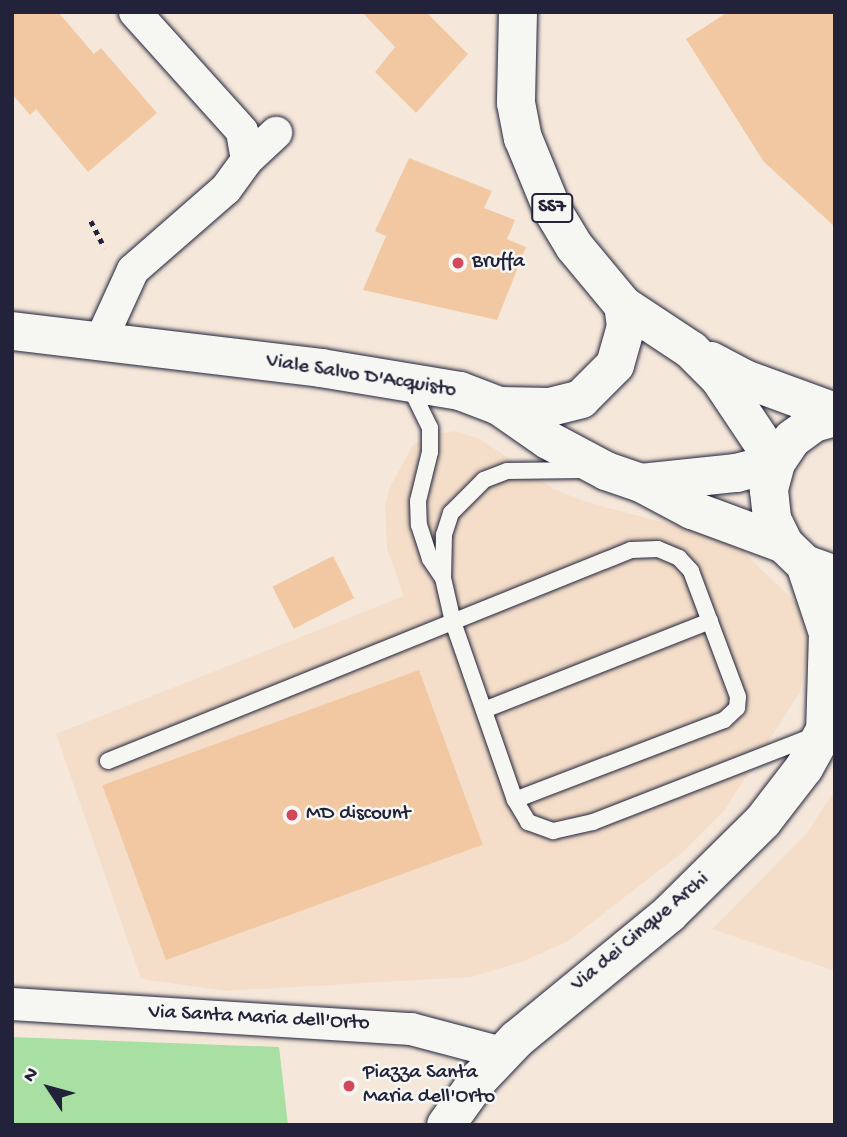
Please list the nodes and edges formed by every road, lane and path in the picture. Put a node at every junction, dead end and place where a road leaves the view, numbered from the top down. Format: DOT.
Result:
graph roads {
  1 [pos="135,12"];
  2 [pos="518,12"];
  3 [pos="276,132"];
  4 [pos="247,160"];
  5 [pos="91,221"];
  6 [pos="103,238"];
  7 [pos="623,305"];
  8 [pos="12,331"];
  9 [pos="100,342"];
  10 [pos="691,350"];
  11 [pos="404,379"];
  12 [pos="499,406"];
  13 [pos="835,414"];
  14 [pos="776,463"];
  15 [pos="606,471"];
  16 [pos="641,483"];
  17 [pos="808,561"];
  18 [pos="443,578"];
  19 [pos="710,621"];
  20 [pos="453,622"];
  21 [pos="484,710"];
  22 [pos="830,722"];
  23 [pos="108,761"];
  24 [pos="514,800"];
  25 [pos="12,1004"];
  26 [pos="502,1054"];
  27 [pos="446,1125"];
  1 -- 4 [label="street"];
  2 -- 7 [label="main road, SS7"];
  3 -- 4 [label="street"];
  4 -- 9 [label="street"];
  5 -- 6 [label="path"];
  7 -- 10 [label="main road, SS7"];
  7 -- 12 [label="main road"];
  8 -- 9 [label="main road, Viale Salvo D'Acquisto"];
  9 -- 11 [label="main road, Viale Salvo D'Acquisto"];
  10 -- 13 [label="main road, SS7"];
  10 -- 14 [label="main road, SS7"];
  11 -- 12 [label="main road, Viale Salvo D'Acquisto"];
  11 -- 18 [label="lane"];
  12 -- 15 [label="main road, Viale Salvo D'Acquisto"];
  13 -- 14 [label="main road, SS7"];
  14 -- 16 [label="main road"];
  14 -- 17 [label="main road, SS7"];
  15 -- 16 [label="main road, Viale Salvo D'Acquisto"];
  15 -- 18 [label="lane"];
  16 -- 17 [label="main road, Viale Salvo D'Acquisto"];
  17 -- 22 [label="main road"];
  18 -- 20 [label="lane"];
  19 -- 20 [label="lane"];
  19 -- 21 [label="lane"];
  19 -- 24 [label="lane"];
  20 -- 21 [label="lane"];
  20 -- 23 [label="lane"];
  21 -- 24 [label="lane"];
  22 -- 24 [label="lane"];
  22 -- 26 [label="main road, Via dei Cinque Archi"];
  25 -- 26 [label="street, Via Santa Maria dell'Orto"];
  26 -- 27 [label="main road, Via dei Cinque Archi"];
}
